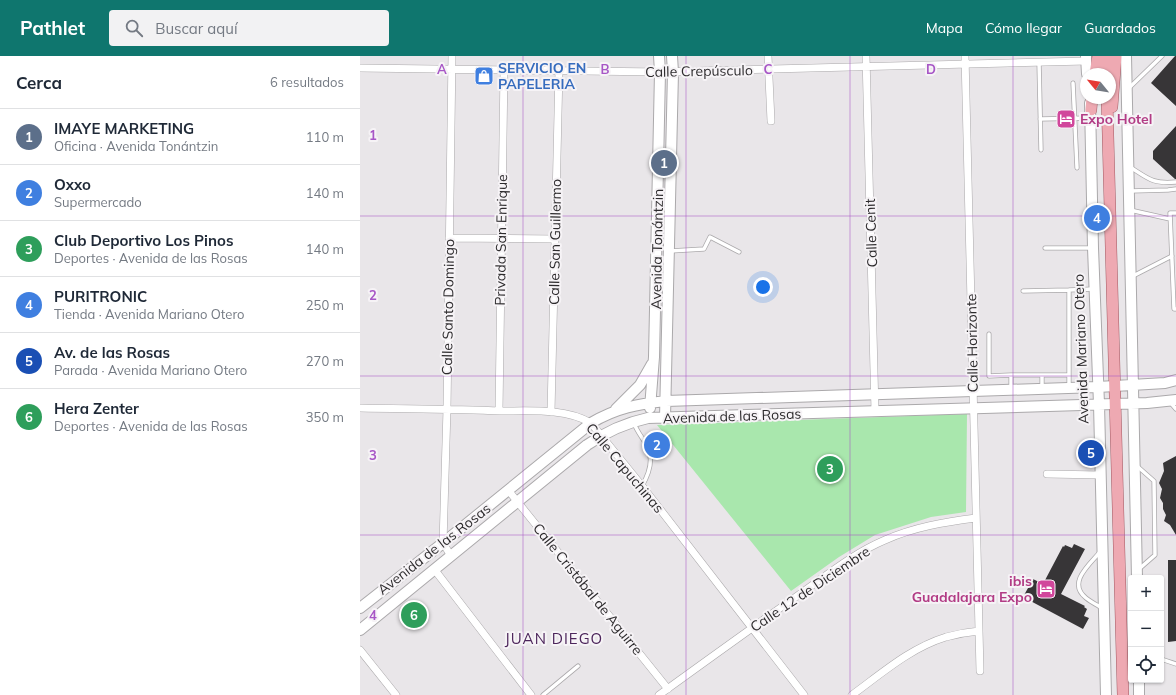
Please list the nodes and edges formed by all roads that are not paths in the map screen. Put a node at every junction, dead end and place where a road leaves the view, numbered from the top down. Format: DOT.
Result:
graph roads {
  1 [pos="452,56"];
  2 [pos="659,56"];
  3 [pos="672,56"];
  4 [pos="768,56"];
  5 [pos="866,56"];
  6 [pos="965,56"];
  7 [pos="1098,56"];
  8 [pos="1106,56"];
  9 [pos="1124,56"];
  10 [pos="1162,56"];
  11 [pos="1086,58"];
  12 [pos="1039,62"];
  13 [pos="965,64"];
  14 [pos="866,67"];
  15 [pos="360,68"];
  16 [pos="1087,68"];
  17 [pos="1096,68"];
  18 [pos="1107,68"];
  19 [pos="452,70"];
  20 [pos="504,70"];
  21 [pos="769,70"];
  22 [pos="559,71"];
  23 [pos="660,72"];
  24 [pos="673,72"];
  25 [pos="1073,83"];
  26 [pos="1126,90"];
  27 [pos="1091,104"];
  28 [pos="1108,104"];
  29 [pos="1091,114"];
  30 [pos="1076,118"];
  31 [pos="1040,119"];
  32 [pos="771,121"];
  33 [pos="1109,142"];
  34 [pos="1041,150"];
  35 [pos="1128,165"];
  36 [pos="1077,168"];
  37 [pos="1176,182"];
  38 [pos="1176,188"];
  39 [pos="1128,191"];
  40 [pos="1129,209"];
  41 [pos="1176,213"];
  42 [pos="1170,219"];
  43 [pos="449,238"];
  44 [pos="501,238"];
  45 [pos="556,238"];
  46 [pos="1045,248"];
  47 [pos="1093,248"];
  48 [pos="669,251"];
  49 [pos="739,252"];
  50 [pos="1172,256"];
  51 [pos="1174,274"];
  52 [pos="1130,277"];
  53 [pos="1094,289"];
  54 [pos="1068,290"];
  55 [pos="1023,291"];
  56 [pos="1176,309"];
  57 [pos="989,334"];
  58 [pos="654,357"];
  59 [pos="1011,375"];
  60 [pos="1042,375"];
  61 [pos="1069,375"];
  62 [pos="1176,380"];
  63 [pos="1115,386"];
  64 [pos="1132,386"];
  65 [pos="1098,387"];
  66 [pos="1069,388"];
  67 [pos="1042,389"];
  68 [pos="1011,390"];
  69 [pos="973,391"];
  70 [pos="876,394"];
  71 [pos="666,401"];
  72 [pos="1173,401"];
  73 [pos="650,403"];
  74 [pos="1116,403"];
  75 [pos="1133,403"];
  76 [pos="1099,404"];
  77 [pos="973,407"];
  78 [pos="360,408"];
  79 [pos="447,409"];
  80 [pos="499,410"];
  81 [pos="1176,410"];
  82 [pos="613,411"];
  83 [pos="875,411"];
  84 [pos="551,412"];
  85 [pos="648,418"];
  86 [pos="665,418"];
  87 [pos="633,421"];
  88 [pos="591,423"];
  89 [pos="601,435"];
  90 [pos="1134,464"];
  91 [pos="1047,474"];
  92 [pos="1100,475"];
  93 [pos="642,486"];
  94 [pos="508,490"];
  95 [pos="518,502"];
  96 [pos="976,518"];
  97 [pos="443,543"];
  98 [pos="1102,550"];
  99 [pos="451,556"];
  100 [pos="434,569"];
  101 [pos="1137,575"];
  102 [pos="360,608"];
  103 [pos="1104,609"];
  104 [pos="752,628"];
  105 [pos="360,630"];
  106 [pos="979,631"];
  107 [pos="360,650"];
  108 [pos="1164,660"];
  109 [pos="1176,664"];
  110 [pos="578,666"];
  111 [pos="980,671"];
  112 [pos="1139,683"];
  113 [pos="668,689"];
  114 [pos="396,695"];
  115 [pos="531,695"];
  116 [pos="543,695"];
  117 [pos="659,695"];
  118 [pos="804,695"];
  119 [pos="852,695"];
  120 [pos="1106,695"];
  121 [pos="1123,695"];
  122 [pos="1139,695"];
  1 -- 19 [label="street, Calle Santo Domingo"];
  2 -- 23 [label="street, Avenida Tonántzin"];
  3 -- 24 [label="street, Avenida Tonántzin"];
  4 -- 21 [label="street"];
  5 -- 14 [label="street, Calle Cenit"];
  6 -- 13 [label="street, Calle Horizonte"];
  7 -- 17 [label="main road"];
  8 -- 18 [label="main road"];
  9 -- 26 [label="street"];
  9 -- 33 [label="main road"];
  10 -- 26 [label="lane"];
  11 -- 12 [label="street, Calle Crepúsculo"];
  11 -- 16 [label="street"];
  12 -- 13 [label="street, Calle Crepúsculo"];
  12 -- 31 [label="lane"];
  13 -- 14 [label="street, Calle Crepúsculo"];
  13 -- 69 [label="street, Calle Horizonte"];
  14 -- 21 [label="street, Calle Crepúsculo"];
  14 -- 70 [label="street, Calle Cenit"];
  15 -- 19 [label="street, Calle Crepúsculo"];
  19 -- 20 [label="street, Calle Crepúsculo"];
  19 -- 43 [label="street, Calle Santo Domingo"];
  20 -- 22 [label="street, Calle Crepúsculo"];
  20 -- 44 [label="street, Privada San Enrique"];
  21 -- 24 [label="street, Calle Crepúsculo"];
  21 -- 32 [label="street"];
  22 -- 23 [label="street, Calle Crepúsculo"];
  22 -- 45 [label="street, Calle San Guillermo"];
  23 -- 24 [label="street, Calle Crepúsculo"];
  23 -- 58 [label="street, Avenida Tonántzin"];
  24 -- 48 [label="street, Avenida Tonántzin"];
  25 -- 30 [label="lane"];
  26 -- 35 [label="street"];
  27 -- 29 [label="main road"];
  28 -- 33 [label="main road"];
  29 -- 30 [label="lane"];
  29 -- 47 [label="street, Avenida Mariano Otero"];
  30 -- 31 [label="lane"];
  30 -- 36 [label="lane"];
  31 -- 34 [label="lane"];
  33 -- 63 [label="main road"];
  35 -- 37 [label="lane"];
  35 -- 39 [label="street"];
  38 -- 39 [label="lane"];
  39 -- 40 [label="street"];
  40 -- 42 [label="lane"];
  40 -- 52 [label="street"];
  41 -- 42 [label="lane"];
  42 -- 50 [label="lane"];
  43 -- 44 [label="street"];
  43 -- 79 [label="street, Calle Santo Domingo"];
  44 -- 45 [label="street"];
  44 -- 80 [label="street, Privada San Enrique"];
  45 -- 84 [label="street, Calle San Guillermo"];
  46 -- 47 [label="lane"];
  47 -- 53 [label="street, Avenida Mariano Otero"];
  48 -- 49 [label="lane"];
  48 -- 71 [label="street, Avenida Tonántzin"];
  50 -- 51 [label="lane"];
  50 -- 52 [label="lane"];
  51 -- 56 [label="lane"];
  52 -- 64 [label="street"];
  53 -- 54 [label="lane"];
  53 -- 65 [label="street, Avenida Mariano Otero"];
  54 -- 55 [label="lane"];
  54 -- 61 [label="lane"];
  57 -- 59 [label="lane"];
  58 -- 73 [label="street, Avenida Tonántzin"];
  58 -- 82 [label="street"];
  59 -- 60 [label="lane"];
  59 -- 68 [label="lane"];
  60 -- 61 [label="lane"];
  60 -- 67 [label="lane"];
  61 -- 66 [label="lane"];
  62 -- 64 [label="street, Avenida de las Rosas"];
  63 -- 64 [label="street, Avenida de las Rosas"];
  63 -- 65 [label="street, Avenida de las Rosas"];
  63 -- 74 [label="main road"];
  64 -- 75 [label="street"];
  65 -- 66 [label="street, Avenida de las Rosas"];
  65 -- 76 [label="street, Avenida Mariano Otero"];
  66 -- 67 [label="street, Avenida de las Rosas"];
  67 -- 68 [label="street, Avenida de las Rosas"];
  68 -- 69 [label="street, Avenida de las Rosas"];
  69 -- 70 [label="street, Avenida de las Rosas"];
  69 -- 77 [label="street, Calle Horizonte"];
  70 -- 71 [label="street, Avenida de las Rosas"];
  70 -- 83 [label="street, Calle Cenit"];
  71 -- 73 [label="street, Avenida de las Rosas"];
  71 -- 86 [label="street, Avenida Tonántzin"];
  72 -- 75 [label="street, Avenida de las Rosas"];
  72 -- 81 [label="lane"];
  73 -- 82 [label="street, Avenida de las Rosas"];
  73 -- 85 [label="street, Avenida Tonántzin"];
  74 -- 75 [label="street, Avenida de las Rosas"];
  74 -- 76 [label="street, Avenida de las Rosas"];
  74 -- 121 [label="main road"];
  75 -- 90 [label="street"];
  76 -- 77 [label="street, Avenida de las Rosas"];
  76 -- 92 [label="street, Avenida Mariano Otero"];
  77 -- 83 [label="street, Avenida de las Rosas"];
  77 -- 96 [label="street, Calle Horizonte"];
  78 -- 79 [label="street, Calle Capuchinas"];
  79 -- 80 [label="street, Calle Capuchinas"];
  79 -- 97 [label="street, Calle Santo Domingo"];
  80 -- 84 [label="street, Calle Capuchinas"];
  82 -- 88 [label="street, Avenida de las Rosas"];
  83 -- 86 [label="street, Avenida de las Rosas"];
  84 -- 88 [label="street, Calle Capuchinas"];
  85 -- 86 [label="street, Avenida de las Rosas"];
  85 -- 87 [label="street, Avenida de las Rosas"];
  87 -- 89 [label="street, Avenida de las Rosas"];
  87 -- 93 [label="lane"];
  88 -- 89 [label="street, Calle Capuchinas"];
  88 -- 94 [label="street, Avenida de las Rosas"];
  89 -- 93 [label="street, Calle Capuchinas"];
  89 -- 95 [label="street, Avenida de las Rosas"];
  90 -- 101 [label="street"];
  90 -- 101 [label="lane"];
  91 -- 92 [label="street"];
  92 -- 98 [label="street, Avenida Mariano Otero"];
  93 -- 104 [label="street, Calle Capuchinas"];
  94 -- 95 [label="street, Calle Cristóbal de Aguirre"];
  94 -- 97 [label="street, Avenida de las Rosas"];
  95 -- 99 [label="street, Avenida de las Rosas"];
  95 -- 113 [label="street, Calle Cristóbal de Aguirre"];
  96 -- 104 [label="street, Calle 12 de Diciembre"];
  96 -- 106 [label="street, Calle Horizonte"];
  97 -- 99 [label="street"];
  97 -- 102 [label="street, Avenida de las Rosas"];
  98 -- 103 [label="street, Avenida Mariano Otero"];
  98 -- 103 [label="lane"];
  99 -- 100 [label="street, Avenida de las Rosas"];
  100 -- 105 [label="street, Avenida de las Rosas"];
  100 -- 115 [label="street"];
  103 -- 120 [label="street, Avenida Mariano Otero"];
  104 -- 113 [label="street, Calle 12 de Diciembre"];
  104 -- 118 [label="street, Calle Capuchinas"];
  106 -- 111 [label="street, Calle Horizonte"];
  106 -- 119 [label="street"];
  107 -- 114 [label="street"];
  108 -- 109 [label="lane"];
  110 -- 116 [label="lane"];
  112 -- 122 [label="street"];
  113 -- 117 [label="street, Calle 12 de Diciembre"];
}
